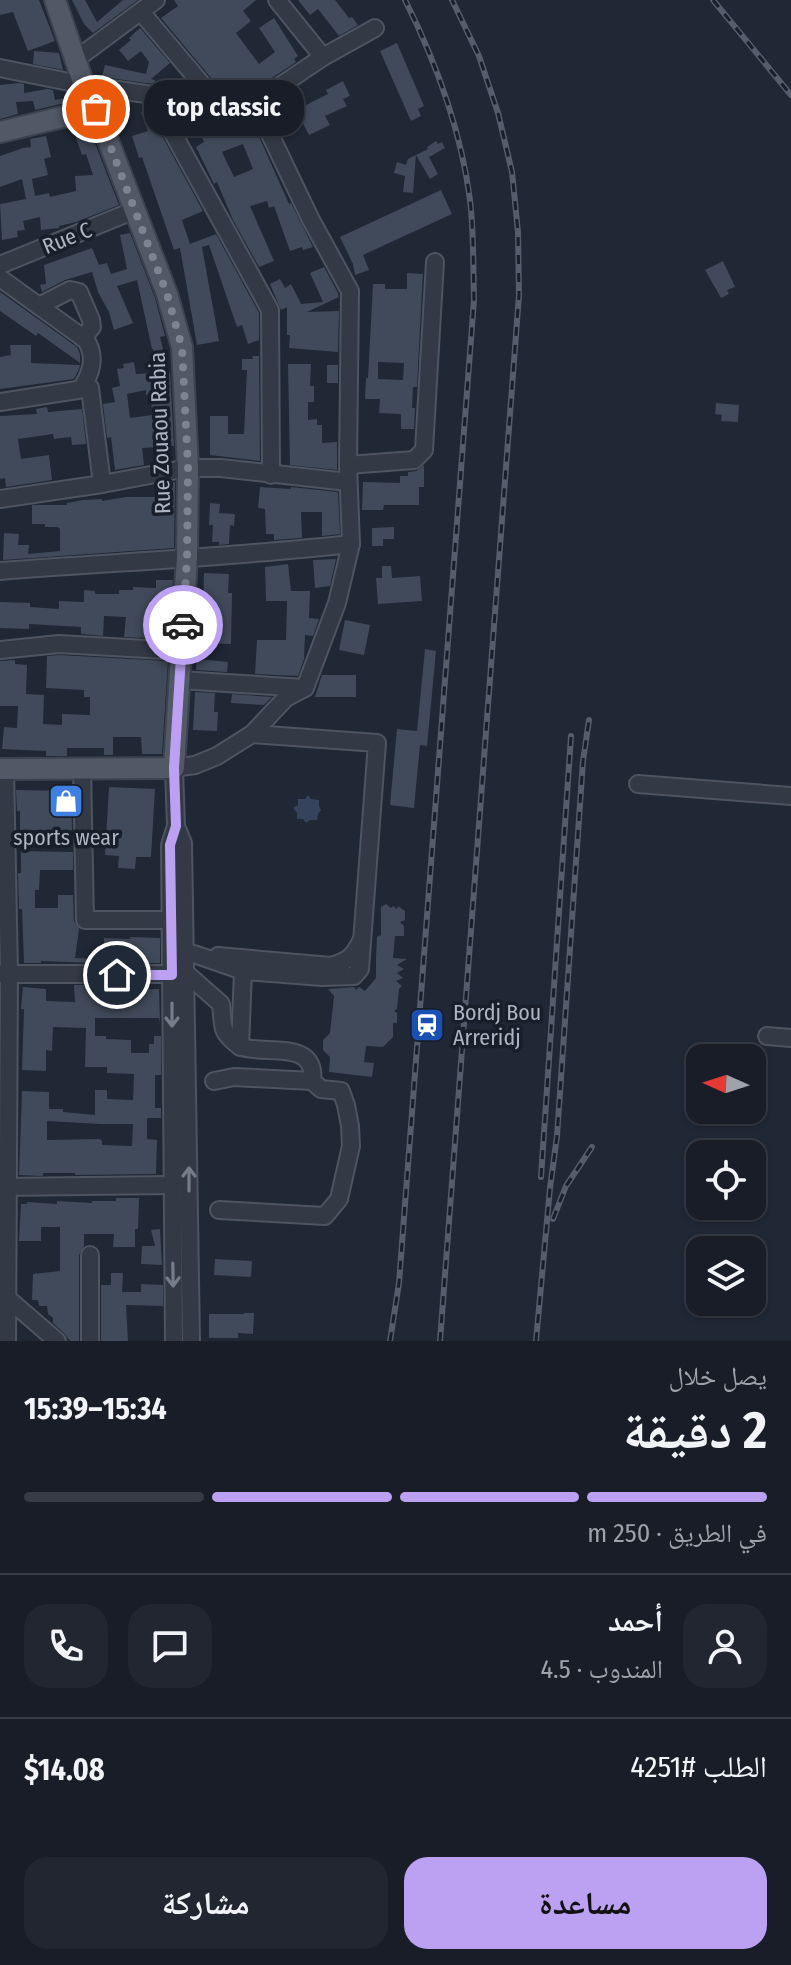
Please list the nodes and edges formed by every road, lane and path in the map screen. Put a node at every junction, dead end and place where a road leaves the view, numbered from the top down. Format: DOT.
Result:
graph roads {
  1 [pos="55,0"];
  2 [pos="156,0"];
  3 [pos="277,0"];
  4 [pos="141,12"];
  5 [pos="375,28"];
  6 [pos="323,57"];
  7 [pos="75,60"];
  8 [pos="0,68"];
  9 [pos="84,85"];
  10 [pos="152,95"];
  11 [pos="216,101"];
  12 [pos="255,103"];
  13 [pos="96,109"];
  14 [pos="0,132"];
  15 [pos="135,210"];
  16 [pos="435,262"];
  17 [pos="0,265"];
  18 [pos="0,278"];
  19 [pos="39,306"];
  20 [pos="83,338"];
  21 [pos="90,388"];
  22 [pos="0,402"];
  23 [pos="348,465"];
  24 [pos="188,468"];
  25 [pos="271,475"];
  26 [pos="348,482"];
  27 [pos="102,484"];
  28 [pos="0,499"];
  29 [pos="351,544"];
  30 [pos="187,557"];
  31 [pos="0,571"];
  32 [pos="0,650"];
  33 [pos="182,651"];
  34 [pos="180,680"];
  35 [pos="305,688"];
  36 [pos="252,734"];
  37 [pos="174,768"];
  38 [pos="2,769"];
  39 [pos="82,769"];
  40 [pos="638,784"];
  41 [pos="791,796"];
  42 [pos="176,826"];
  43 [pos="171,920"];
  44 [pos="363,938"];
  45 [pos="184,954"];
  46 [pos="243,971"];
  47 [pos="4,973"];
  48 [pos="179,975"];
  49 [pos="767,1036"];
  50 [pos="791,1038"];
  51 [pos="240,1047"];
  52 [pos="4,1080"];
  53 [pos="214,1081"];
  54 [pos="312,1081"];
  55 [pos="172,1185"];
  56 [pos="3,1187"];
  57 [pos="219,1210"];
  58 [pos="90,1255"];
  59 [pos="3,1297"];
  60 [pos="7,1341"];
  61 [pos="57,1341"];
  62 [pos="90,1341"];
  63 [pos="174,1341"];
  64 [pos="191,1341"];
  1 -- 7 [label="main road, Rue Zouaou Rabia"];
  2 -- 4 [label="street"];
  3 -- 6 [label="street"];
  4 -- 7 [label="street"];
  4 -- 11 [label="street"];
  5 -- 6 [label="street"];
  6 -- 12 [label="street"];
  7 -- 9 [label="main road, Rue Zouaou Rabia"];
  8 -- 9 [label="street"];
  9 -- 10 [label="street"];
  9 -- 13 [label="main road, Rue Zouaou Rabia"];
  10 -- 11 [label="street"];
  10 -- 25 [label="street"];
  11 -- 12 [label="street"];
  12 -- 23 [label="street"];
  13 -- 14 [label="main road"];
  13 -- 15 [label="main road, Rue Zouaou Rabia"];
  15 -- 17 [label="street, Rue C"];
  15 -- 24 [label="main road, Rue Zouaou Rabia"];
  16 -- 23 [label="street"];
  18 -- 19 [label="street"];
  19 -- 20 [label="street"];
  19 -- 20 [label="street"];
  20 -- 21 [label="street"];
  21 -- 22 [label="street"];
  21 -- 27 [label="street"];
  23 -- 26 [label="street"];
  24 -- 25 [label="street"];
  24 -- 27 [label="street"];
  24 -- 30 [label="main road, Rue Zouaou Rabia"];
  25 -- 26 [label="street"];
  26 -- 29 [label="street"];
  27 -- 28 [label="street"];
  29 -- 30 [label="street"];
  29 -- 35 [label="street"];
  30 -- 31 [label="street"];
  30 -- 33 [label="main road, Rue Zouaou Rabia"];
  32 -- 33 [label="street"];
  33 -- 34 [label="main road, Rue Zouaou Rabia"];
  34 -- 35 [label="street"];
  34 -- 37 [label="main road, Rue Zouaou Rabia"];
  35 -- 36 [label="street"];
  36 -- 37 [label="street"];
  36 -- 44 [label="street"];
  37 -- 39 [label="main road"];
  37 -- 42 [label="street"];
  38 -- 39 [label="main road"];
  38 -- 47 [label="street"];
  39 -- 43 [label="street"];
  40 -- 41 [label="street"];
  42 -- 43 [label="street"];
  42 -- 45 [label="street"];
  43 -- 45 [label="street"];
  44 -- 45 [label="street"];
  44 -- 46 [label="street"];
  45 -- 46 [label="street"];
  45 -- 48 [label="street"];
  46 -- 51 [label="street"];
  47 -- 48 [label="street"];
  47 -- 52 [label="street"];
  48 -- 51 [label="street"];
  48 -- 55 [label="street, one-way"];
  64 -- 48 [label="street, one-way"];
  49 -- 50 [label="street"];
  51 -- 54 [label="street"];
  52 -- 56 [label="street"];
  53 -- 54 [label="street"];
  54 -- 57 [label="street"];
  55 -- 56 [label="street"];
  55 -- 63 [label="street, one-way"];
  56 -- 59 [label="street"];
  58 -- 62 [label="street"];
  59 -- 60 [label="street"];
  59 -- 61 [label="street"];
}
